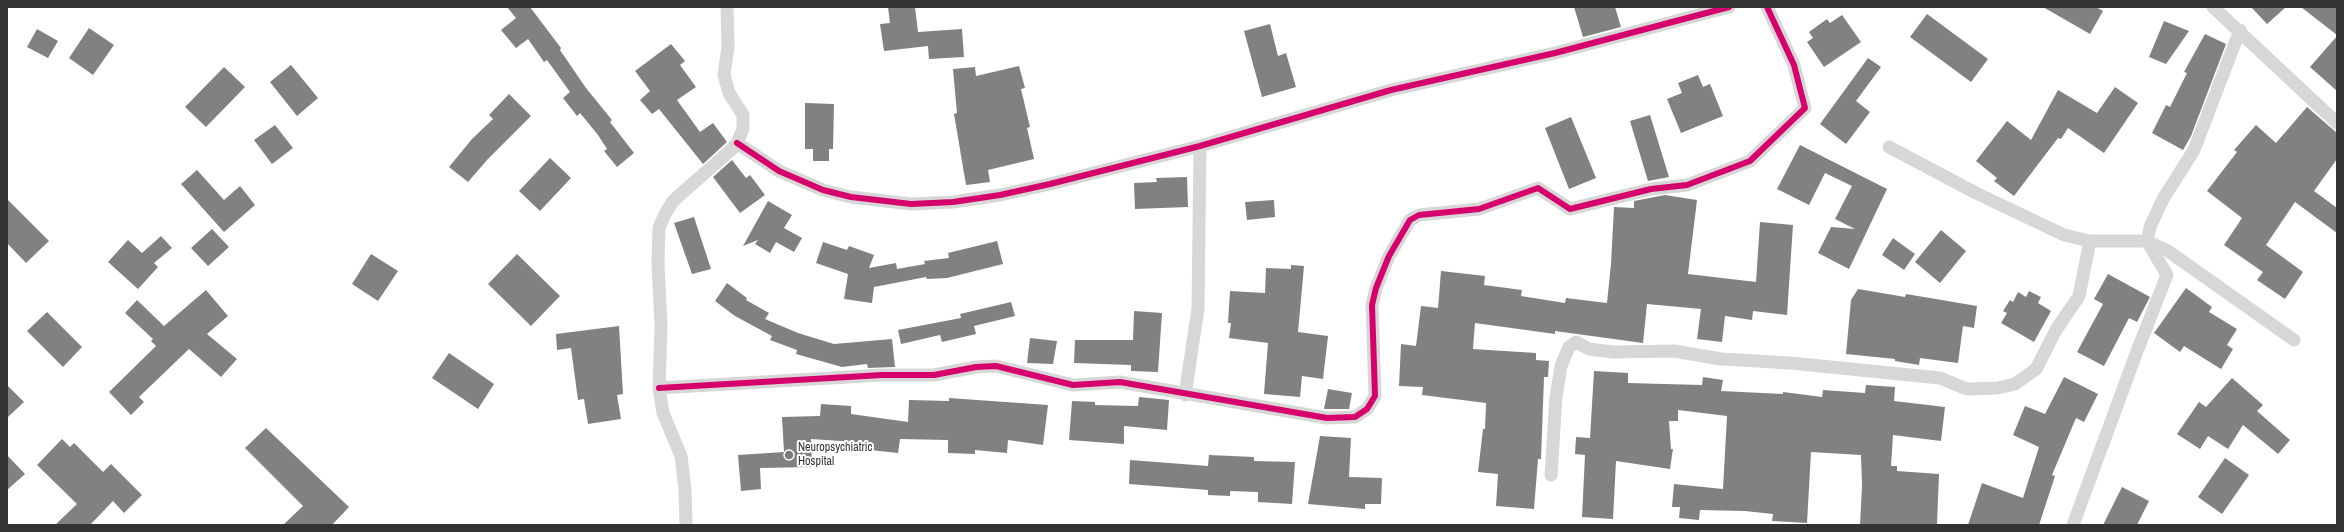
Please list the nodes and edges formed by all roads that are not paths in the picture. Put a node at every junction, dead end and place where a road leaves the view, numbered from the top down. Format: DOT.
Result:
graph roads {
  1 [pos="727,7"];
  2 [pos="1729,7"];
  3 [pos="1767,7"];
  4 [pos="2213,7"];
  5 [pos="2240,30"];
  6 [pos="2335,115"];
  7 [pos="737,143"];
  8 [pos="1200,146"];
  9 [pos="1889,147"];
  10 [pos="2090,241"];
  11 [pos="2147,241"];
  12 [pos="2294,340"];
  13 [pos="659,388"];
  14 [pos="1185,395"];
  15 [pos="1551,475"];
  16 [pos="686,525"];
  17 [pos="2073,525"];
  1 -- 7 [label="street"];
  2 -- 8 [label="street"];
  3 -- 14 [label="street"];
  4 -- 5 [label="street"];
  5 -- 6 [label="street"];
  5 -- 11 [label="street"];
  7 -- 8 [label="street"];
  7 -- 13 [label="street"];
  8 -- 14 [label="street"];
  9 -- 10 [label="street"];
  10 -- 11 [label="street"];
  10 -- 15 [label="street"];
  11 -- 12 [label="street"];
  11 -- 17 [label="street"];
  13 -- 14 [label="street"];
  13 -- 16 [label="street"];
}
